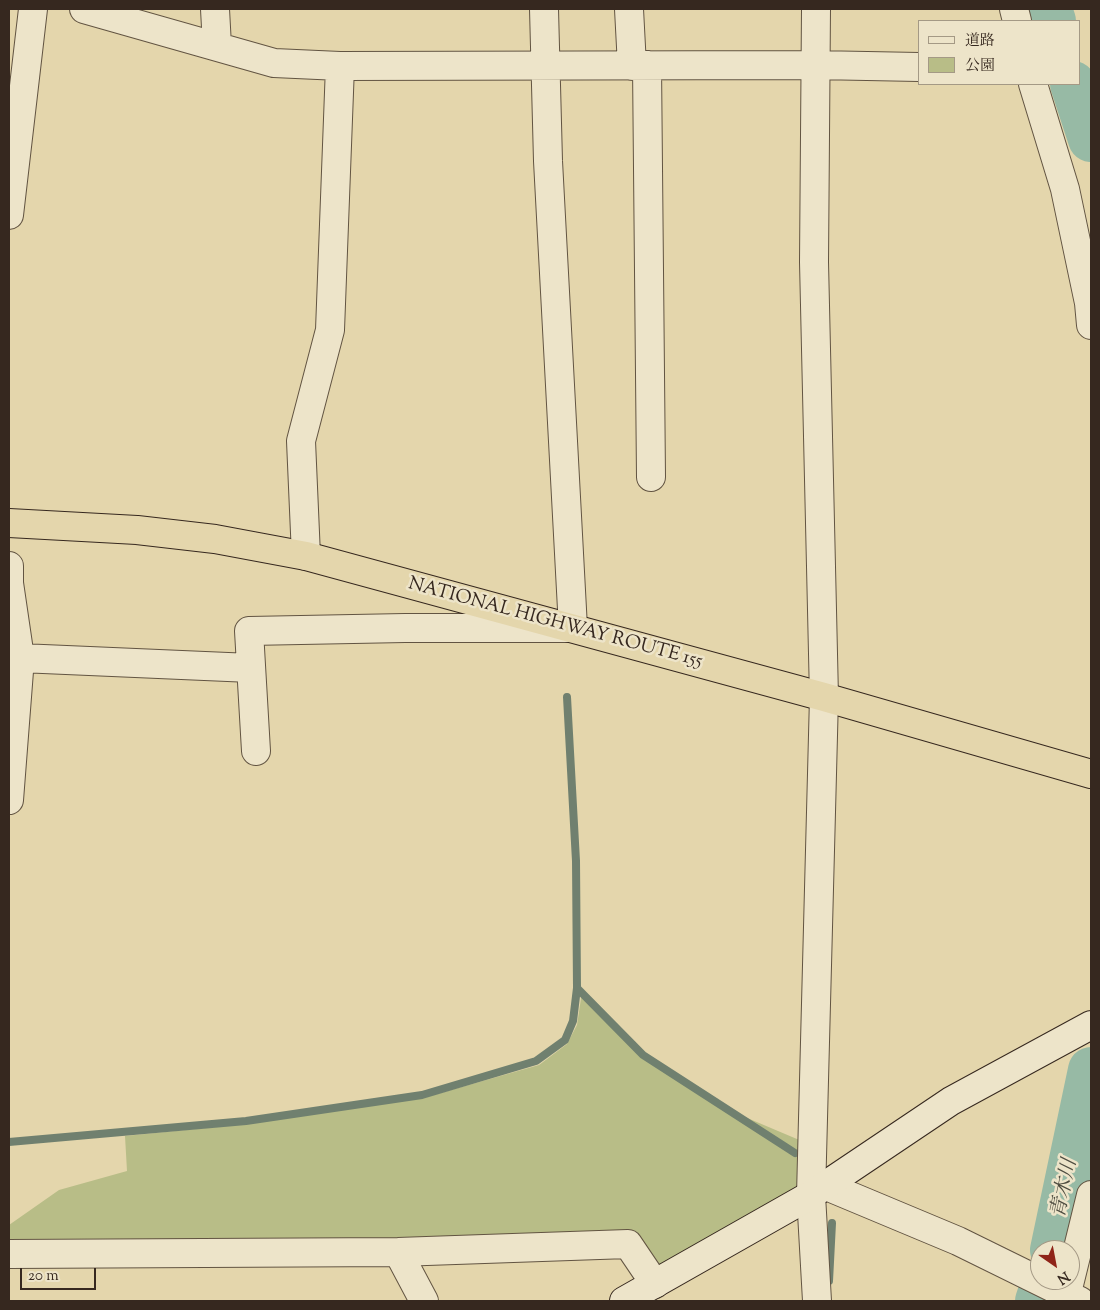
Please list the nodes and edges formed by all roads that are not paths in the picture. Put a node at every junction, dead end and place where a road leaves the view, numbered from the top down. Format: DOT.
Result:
graph roads {
  1 [pos="33,9"];
  2 [pos="84,9"];
  3 [pos="215,9"];
  4 [pos="544,9"];
  5 [pos="628,9"];
  6 [pos="816,9"];
  7 [pos="217,46"];
  8 [pos="815,65"];
  9 [pos="340,66"];
  10 [pos="546,66"];
  11 [pos="639,66"];
  12 [pos="918,67"];
  13 [pos="1033,85"];
  14 [pos="15,125"];
  15 [pos="9,215"];
  16 [pos="1091,326"];
  17 [pos="651,477"];
  18 [pos="9,523"];
  19 [pos="306,556"];
  20 [pos="9,566"];
  21 [pos="9,583"];
  22 [pos="573,628"];
  23 [pos="20,658"];
  24 [pos="251,668"];
  25 [pos="824,697"];
  26 [pos="256,751"];
  27 [pos="1091,774"];
  28 [pos="9,800"];
  29 [pos="1091,1025"];
  30 [pos="817,1190"];
  31 [pos="1091,1195"];
  32 [pos="398,1252"];
  33 [pos="9,1254"];
  34 [pos="655,1284"];
  35 [pos="1071,1299"];
  36 [pos="424,1301"];
  37 [pos="624,1301"];
  38 [pos="817,1301"];
  1 -- 14 [label="street"];
  2 -- 7 [label="street"];
  3 -- 7 [label="street"];
  4 -- 10 [label="street"];
  5 -- 11 [label="street"];
  6 -- 8 [label="street"];
  7 -- 9 [label="street"];
  8 -- 11 [label="street"];
  8 -- 12 [label="street"];
  8 -- 25 [label="street"];
  9 -- 10 [label="street"];
  9 -- 19 [label="street"];
  10 -- 11 [label="street"];
  10 -- 22 [label="street"];
  11 -- 17 [label="street"];
  13 -- 16 [label="street"];
  14 -- 15 [label="street"];
  18 -- 19 [label="highway, NATIONAL HIGHWAY ROUTE 155"];
  19 -- 22 [label="highway, NATIONAL HIGHWAY ROUTE 155"];
  20 -- 21 [label="street"];
  21 -- 23 [label="street"];
  22 -- 24 [label="street"];
  22 -- 25 [label="highway, NATIONAL HIGHWAY ROUTE 155"];
  23 -- 24 [label="street"];
  23 -- 28 [label="street"];
  24 -- 26 [label="street"];
  25 -- 27 [label="highway, NATIONAL HIGHWAY ROUTE 155"];
  25 -- 30 [label="street"];
  29 -- 30 [label="street"];
  30 -- 34 [label="street"];
  30 -- 35 [label="street"];
  30 -- 38 [label="street"];
  31 -- 35 [label="street"];
  32 -- 33 [label="street"];
  32 -- 34 [label="street"];
  32 -- 36 [label="street"];
  34 -- 37 [label="street"];
}
